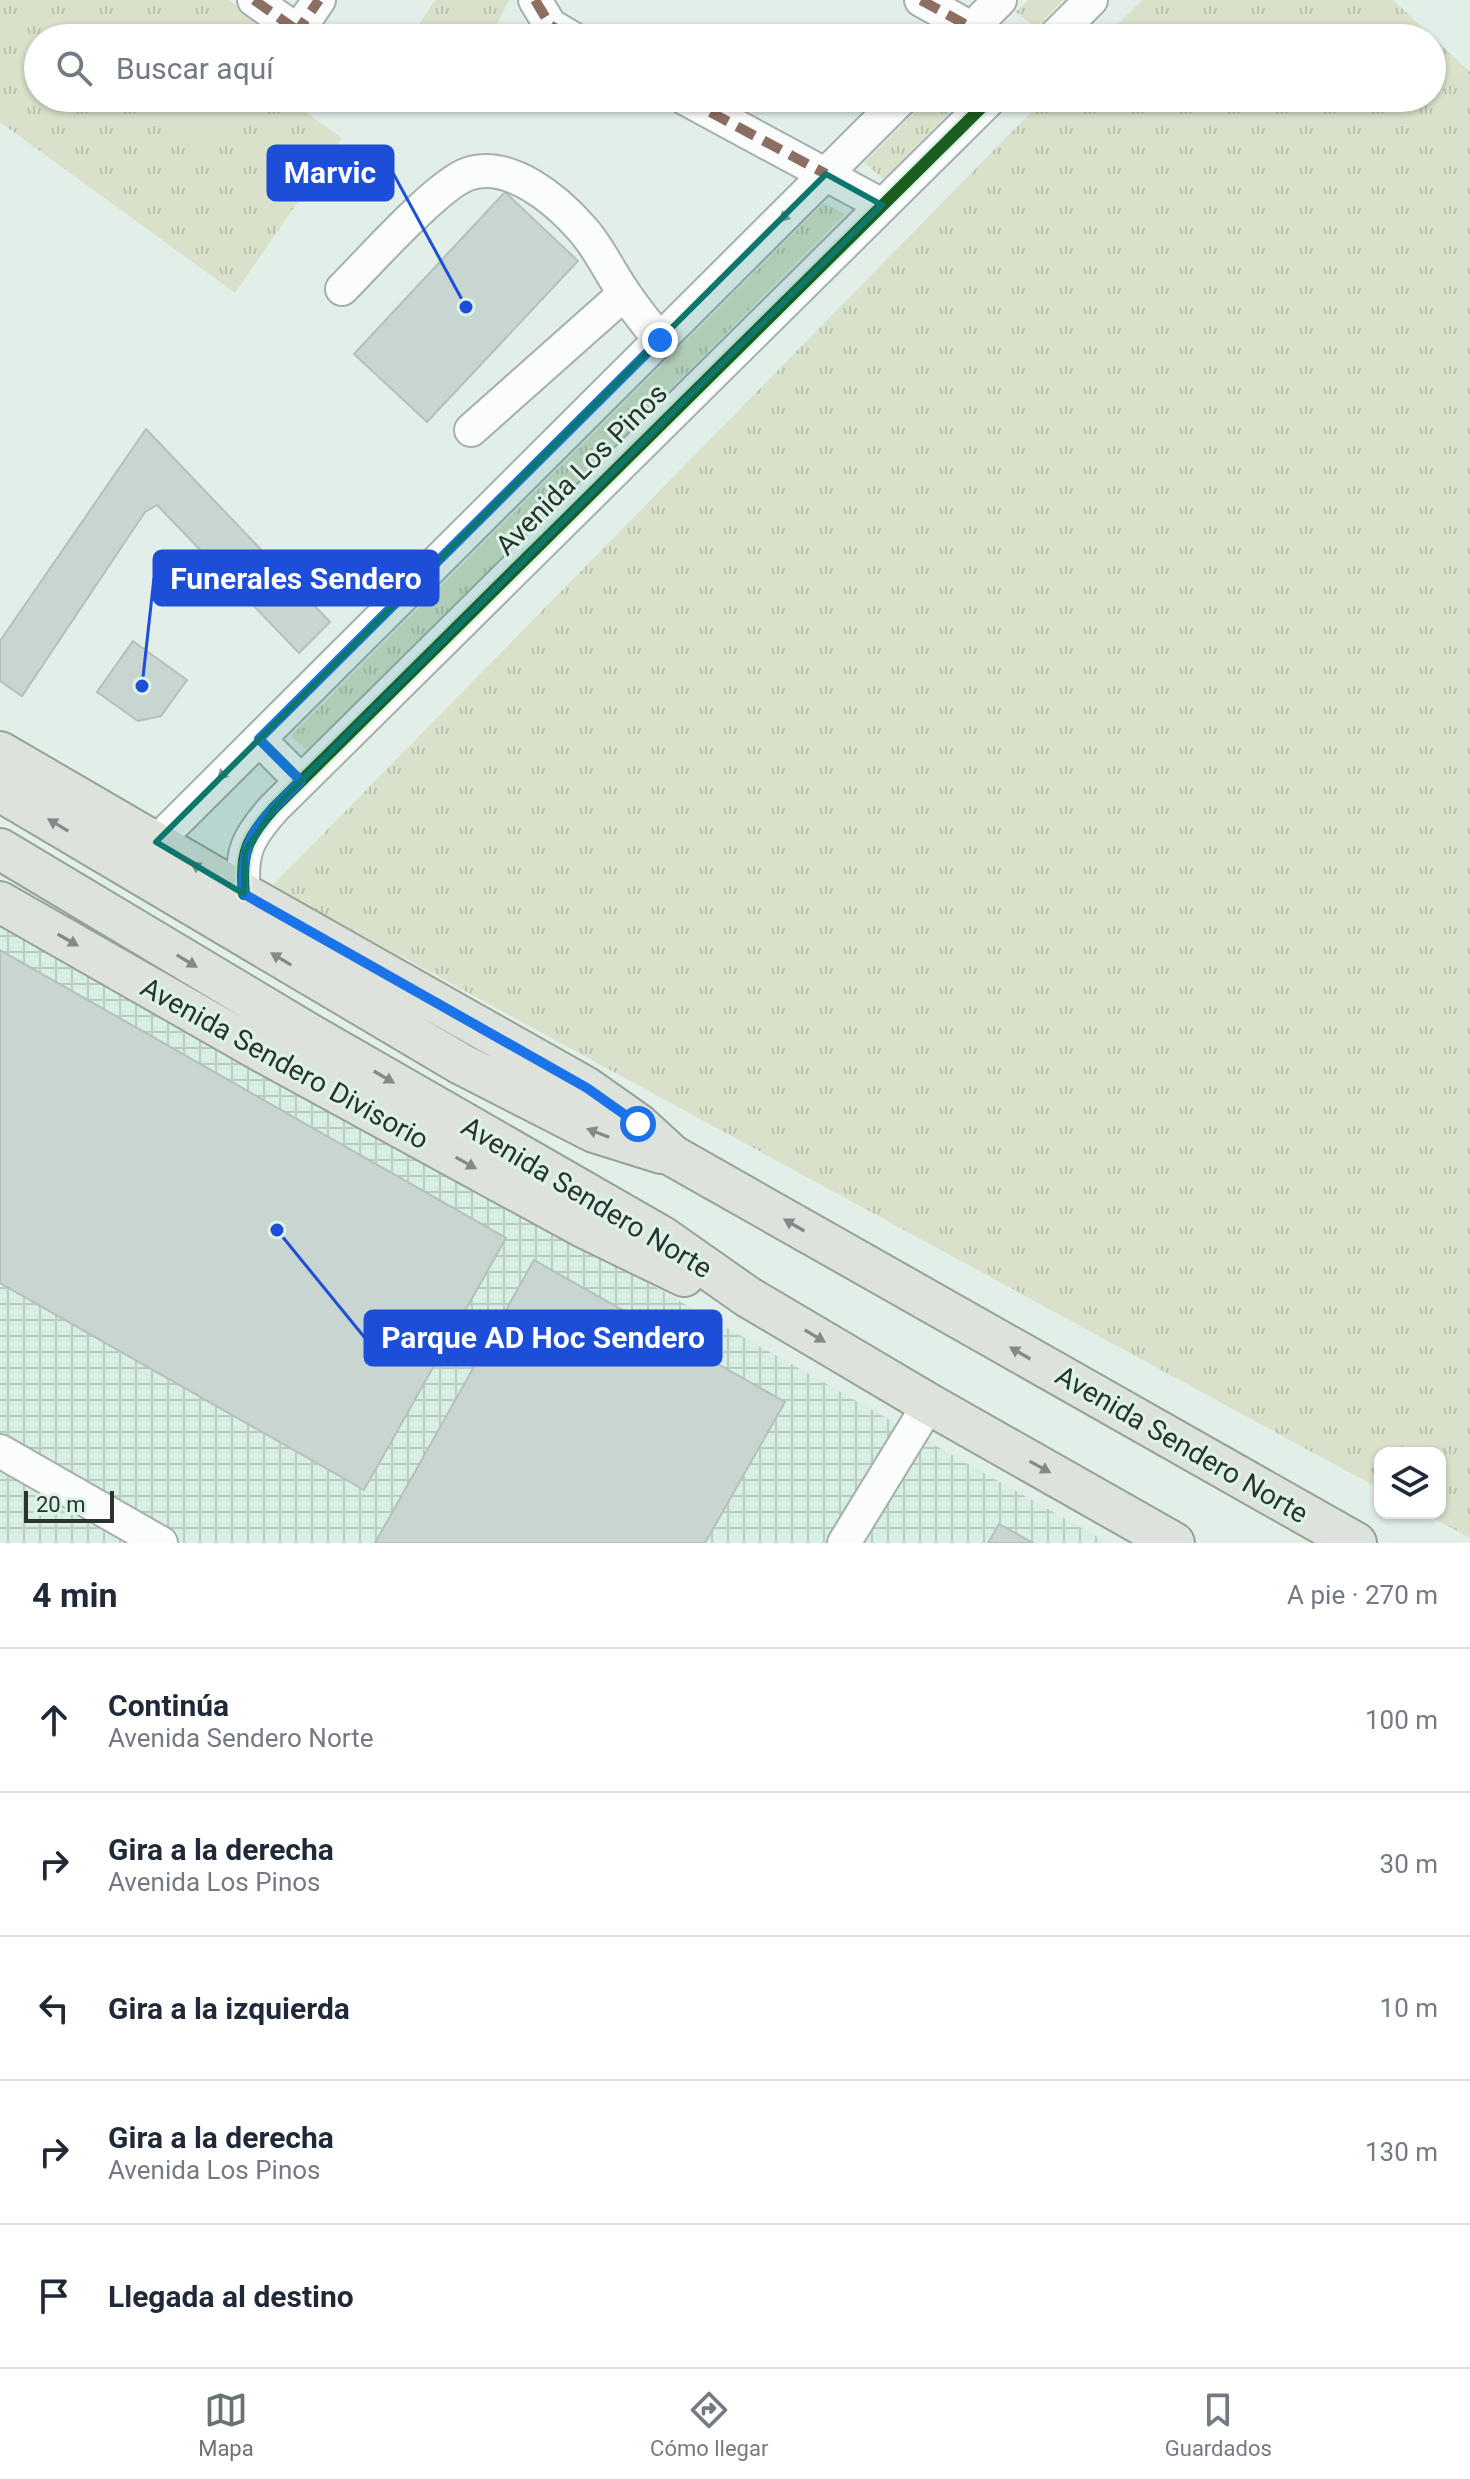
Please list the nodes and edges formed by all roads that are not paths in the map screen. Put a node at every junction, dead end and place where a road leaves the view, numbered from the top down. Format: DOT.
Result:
graph roads {
  1 [pos="254,0"];
  2 [pos="319,0"];
  3 [pos="535,0"];
  4 [pos="921,0"];
  5 [pos="1000,0"];
  6 [pos="1091,0"];
  7 [pos="284,24"];
  8 [pos="303,24"];
  9 [pos="549,24"];
  10 [pos="957,24"];
  11 [pos="982,24"];
  12 [pos="1067,24"];
  13 [pos="710,112"];
  14 [pos="888,112"];
  15 [pos="977,112"];
  16 [pos="826,174"];
  17 [pos="882,205"];
  18 [pos="342,289"];
  19 [pos="624,294"];
  20 [pos="660,340"];
  21 [pos="471,430"];
  22 [pos="259,739"];
  23 [pos="0,752"];
  24 [pos="301,781"];
  25 [pos="0,791"];
  26 [pos="156,842"];
  27 [pos="0,849"];
  28 [pos="244,894"];
  29 [pos="0,902"];
  30 [pos="673,1156"];
  31 [pos="748,1297"];
  32 [pos="929,1404"];
  33 [pos="0,1451"];
  34 [pos="161,1543"];
  35 [pos="844,1543"];
  36 [pos="1174,1543"];
  37 [pos="1356,1543"];
  1 -- 7 [label="street"];
  2 -- 8 [label="street"];
  3 -- 9 [label="street"];
  4 -- 10 [label="street"];
  5 -- 11 [label="street"];
  6 -- 12 [label="street"];
  13 -- 16 [label="street"];
  14 -- 16 [label="street, Avenida Los Pinos"];
  15 -- 17 [label="street, Avenida Los Pinos"];
  16 -- 17 [label="street"];
  16 -- 20 [label="street, Avenida Los Pinos, one-way"];
  17 -- 24 [label="street, Avenida Los Pinos"];
  18 -- 19 [label="street"];
  19 -- 20 [label="street"];
  19 -- 21 [label="street"];
  20 -- 22 [label="street, Avenida Los Pinos"];
  22 -- 24 [label="street"];
  22 -- 26 [label="street, Avenida Los Pinos, one-way"];
  23 -- 26 [label="main road, Avenida Sendero Norte"];
  24 -- 28 [label="street, Avenida Los Pinos"];
  30 -- 25 [label="main road, Avenida Sendero Norte, one-way"];
  28 -- 26 [label="main road, Avenida Sendero Norte, one-way"];
  27 -- 31 [label="main road, Avenida Sendero Norte, one-way"];
  28 -- 30 [label="main road, Avenida Sendero Norte"];
  29 -- 31 [label="main road, Avenida Sendero Divisorio, one-way"];
  37 -- 30 [label="main road, Avenida Sendero Norte, one-way"];
  31 -- 32 [label="main road, Avenida Sendero Norte, one-way"];
  32 -- 35 [label="street"];
  32 -- 36 [label="main road, Avenida Sendero Norte, one-way"];
  33 -- 34 [label="street"];
}
